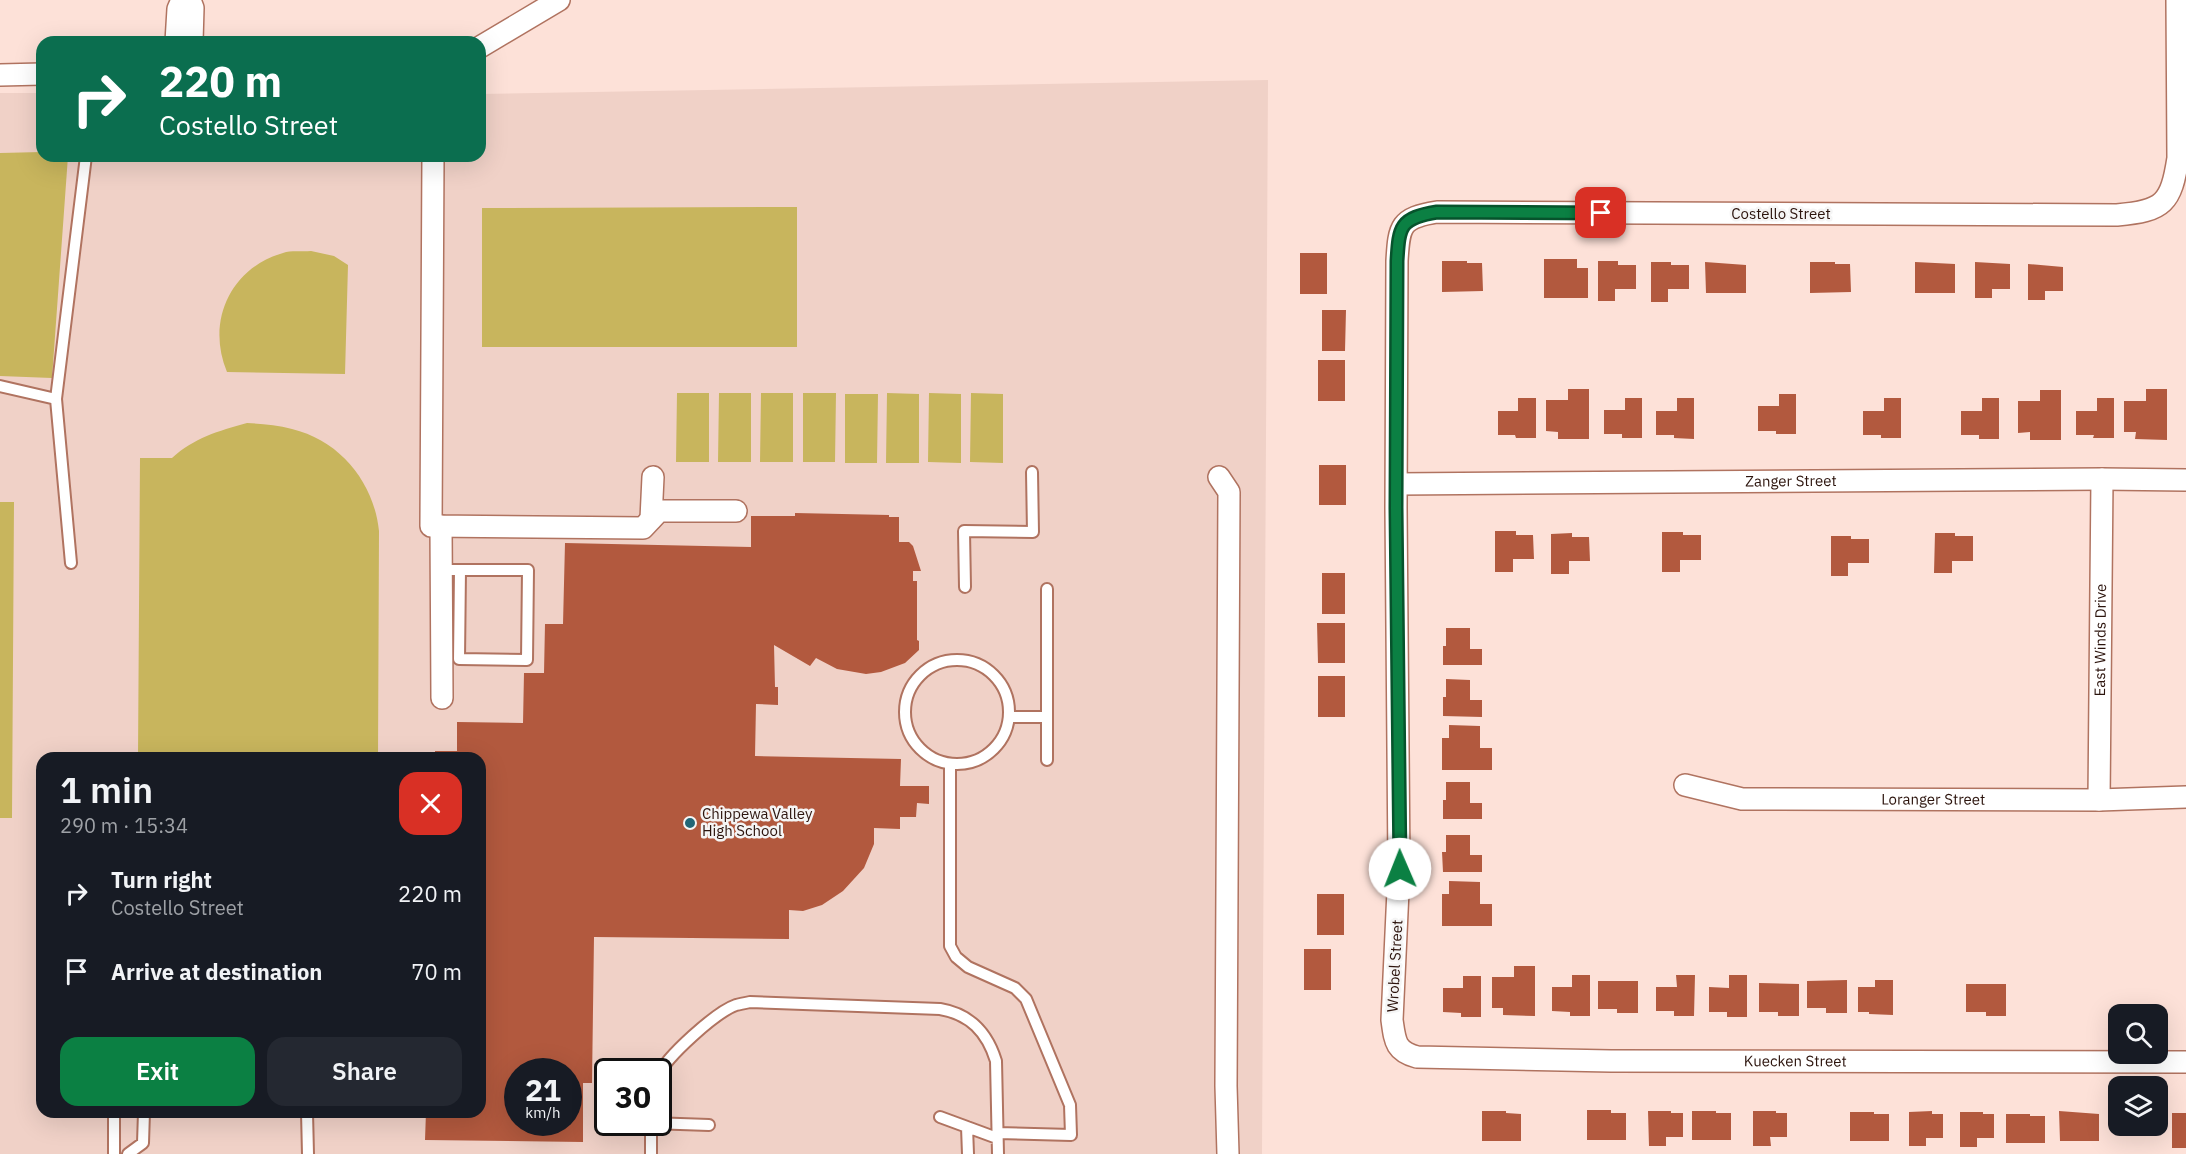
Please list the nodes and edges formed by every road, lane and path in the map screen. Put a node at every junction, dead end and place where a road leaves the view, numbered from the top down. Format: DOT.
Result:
graph roads {
  1 [pos="182,0"];
  2 [pos="190,0"];
  3 [pos="559,0"];
  4 [pos="2177,0"];
  5 [pos="176,36"];
  6 [pos="192,36"];
  7 [pos="486,43"];
  8 [pos="36,74"];
  9 [pos="0,75"];
  10 [pos="85,162"];
  11 [pos="433,162"];
  12 [pos="1402,226"];
  13 [pos="0,386"];
  14 [pos="56,399"];
  15 [pos="1032,472"];
  16 [pos="653,477"];
  17 [pos="1219,477"];
  18 [pos="2102,479"];
  19 [pos="2186,480"];
  20 [pos="1397,484"];
  21 [pos="736,511"];
  22 [pos="651,519"];
  23 [pos="441,526"];
  24 [pos="71,563"];
  25 [pos="451,570"];
  26 [pos="965,587"];
  27 [pos="1047,589"];
  28 [pos="451,659"];
  29 [pos="442,698"];
  30 [pos="1009,717"];
  31 [pos="1047,717"];
  32 [pos="1047,760"];
  33 [pos="950,764"];
  34 [pos="1685,785"];
  35 [pos="2186,797"];
  36 [pos="2099,800"];
  37 [pos="1405,1054"];
  38 [pos="672,1058"];
  39 [pos="2186,1062"];
  40 [pos="940,1117"];
  41 [pos="114,1118"];
  42 [pos="144,1118"];
  43 [pos="307,1118"];
  44 [pos="672,1124"];
  45 [pos="708,1125"];
  46 [pos="967,1127"];
  47 [pos="997,1135"];
  48 [pos="651,1136"];
  49 [pos="114,1154"];
  50 [pos="128,1154"];
  51 [pos="308,1154"];
  52 [pos="651,1154"];
  53 [pos="968,1154"];
  54 [pos="998,1154"];
  55 [pos="1228,1154"];
  1 -- 5 [label="street"];
  2 -- 6 [label="street"];
  3 -- 7 [label="street"];
  4 -- 12 [label="street, Costello Street"];
  8 -- 9 [label="street"];
  10 -- 14 [label="lane"];
  11 -- 23 [label="street"];
  12 -- 20 [label="street, Wrobel Street"];
  13 -- 14 [label="lane"];
  14 -- 24 [label="lane"];
  15 -- 26 [label="lane"];
  16 -- 22 [label="street"];
  17 -- 55 [label="street"];
  18 -- 19 [label="street, Zanger Street"];
  18 -- 20 [label="street, Zanger Street"];
  18 -- 36 [label="street, East Winds Drive"];
  20 -- 37 [label="street, Wrobel Street"];
  21 -- 22 [label="street"];
  22 -- 23 [label="street"];
  23 -- 25 [label="street"];
  25 -- 28 [label="street"];
  25 -- 28 [label="lane"];
  27 -- 31 [label="lane"];
  28 -- 29 [label="street"];
  30 -- 31 [label="lane"];
  30 -- 33 [label="lane"];
  30 -- 33 [label="lane"];
  31 -- 32 [label="lane"];
  33 -- 47 [label="lane"];
  34 -- 36 [label="street, Loranger Street"];
  35 -- 36 [label="street, Loranger Street"];
  37 -- 39 [label="street, Kuecken Street"];
  38 -- 47 [label="lane"];
  40 -- 46 [label="lane"];
  41 -- 49 [label="lane"];
  42 -- 50 [label="lane"];
  43 -- 51 [label="lane"];
  44 -- 45 [label="lane"];
  46 -- 47 [label="lane"];
  46 -- 53 [label="lane"];
  47 -- 54 [label="lane"];
  48 -- 52 [label="lane"];
}
